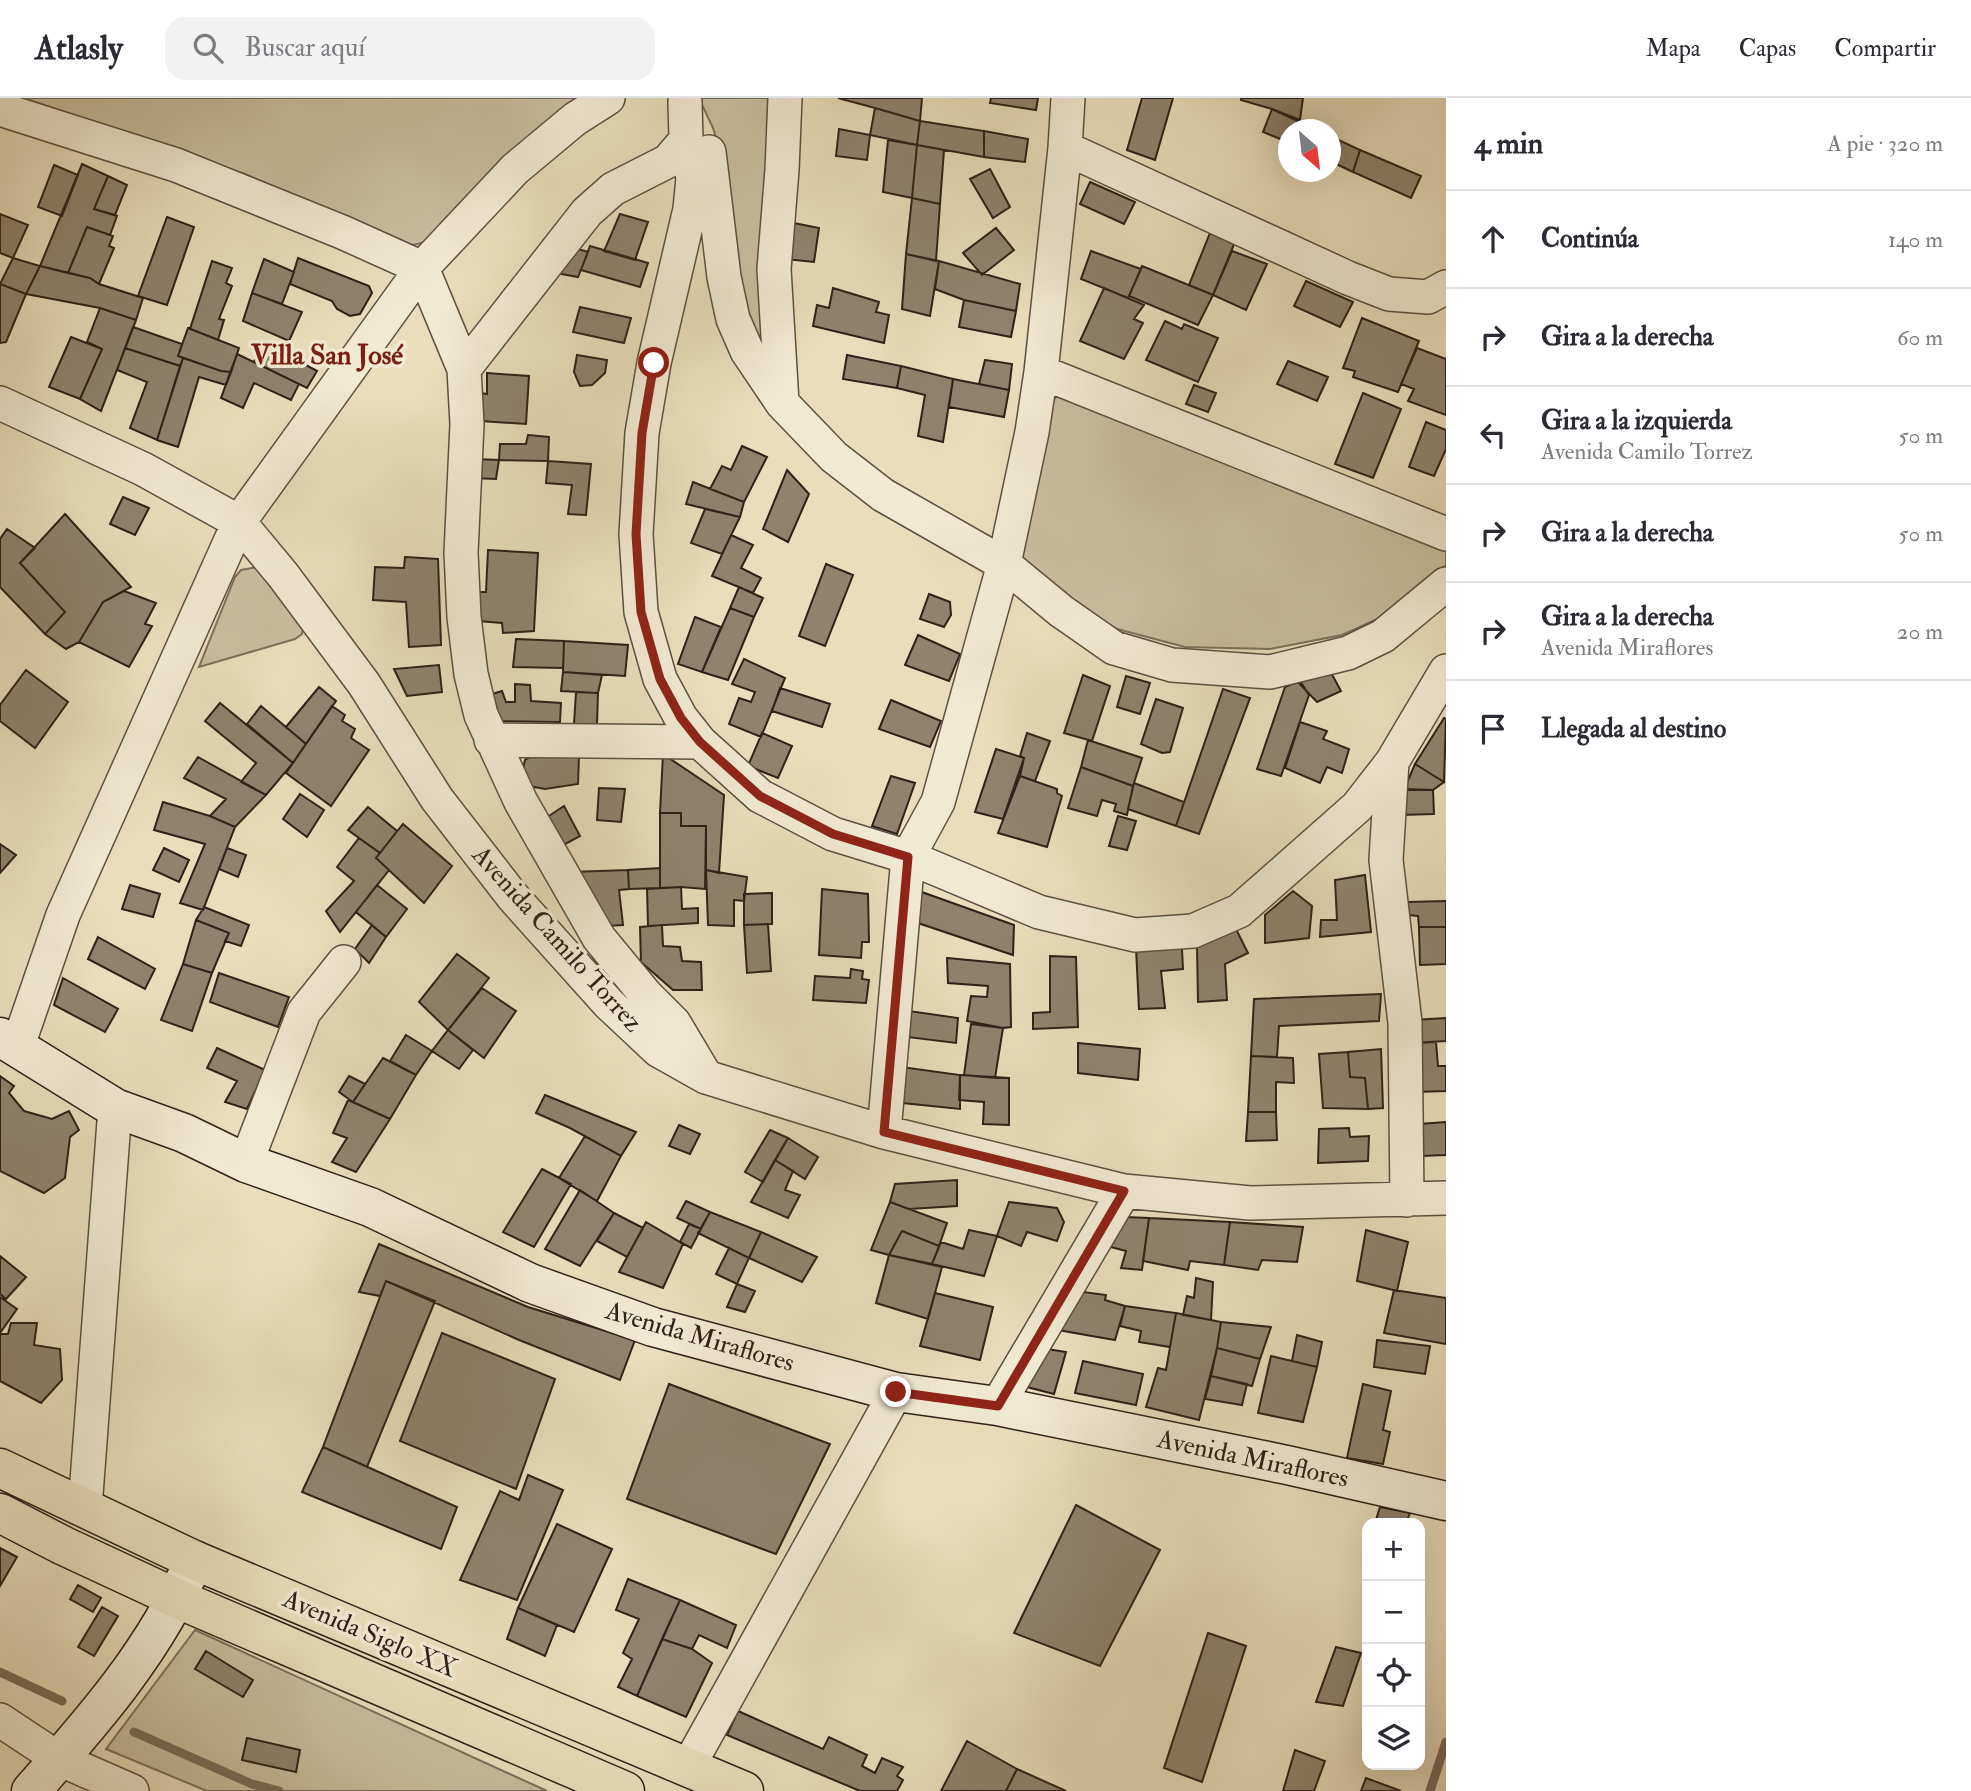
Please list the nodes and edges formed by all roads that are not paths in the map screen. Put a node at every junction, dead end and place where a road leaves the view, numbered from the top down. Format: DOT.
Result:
graph roads {
  1 [pos="608,98"];
  2 [pos="785,98"];
  3 [pos="1068,98"];
  4 [pos="681,100"];
  5 [pos="0,109"];
  6 [pos="686,140"];
  7 [pos="1065,148"];
  8 [pos="422,268"];
  9 [pos="1446,287"];
  10 [pos="464,369"];
  11 [pos="1041,372"];
  12 [pos="0,403"];
  13 [pos="782,403"];
  14 [pos="239,522"];
  15 [pos="1446,534"];
  16 [pos="1004,564"];
  17 [pos="1446,584"];
  18 [pos="1446,671"];
  19 [pos="491,740"];
  20 [pos="700,742"];
  21 [pos="1392,762"];
  22 [pos="908,857"];
  23 [pos="344,962"];
  24 [pos="8,1043"];
  25 [pos="706,1077"];
  26 [pos="115,1108"];
  27 [pos="884,1132"];
  28 [pos="246,1163"];
  29 [pos="1124,1191"];
  30 [pos="1446,1198"];
  31 [pos="1407,1200"];
  32 [pos="896,1392"];
  33 [pos="998,1406"];
  34 [pos="0,1468"];
  35 [pos="1446,1501"];
  36 [pos="85,1507"];
  37 [pos="0,1513"];
  38 [pos="194,1560"];
  39 [pos="178,1599"];
  40 [pos="0,1720"];
  41 [pos="59,1759"];
  42 [pos="688,1767"];
  43 [pos="31,1791"];
  44 [pos="132,1791"];
  45 [pos="625,1791"];
  46 [pos="744,1791"];
  1 -- 8 [label="street"];
  2 -- 13 [label="street"];
  3 -- 7 [label="street"];
  4 -- 6 [label="street"];
  4 -- 13 [label="street"];
  5 -- 8 [label="street"];
  6 -- 10 [label="street"];
  6 -- 20 [label="street"];
  7 -- 9 [label="street"];
  7 -- 11 [label="street"];
  8 -- 10 [label="street"];
  8 -- 14 [label="street"];
  10 -- 19 [label="street"];
  11 -- 15 [label="street"];
  11 -- 16 [label="street"];
  12 -- 14 [label="street, Avenida Camilo Torrez"];
  13 -- 16 [label="street"];
  14 -- 24 [label="street"];
  14 -- 25 [label="street, Avenida Camilo Torrez"];
  16 -- 17 [label="street"];
  16 -- 22 [label="street"];
  18 -- 21 [label="street"];
  19 -- 20 [label="street"];
  19 -- 25 [label="street"];
  20 -- 22 [label="street"];
  21 -- 22 [label="street"];
  21 -- 31 [label="street"];
  22 -- 27 [label="street"];
  23 -- 28 [label="street"];
  24 -- 26 [label="street, Avenida Miraflores"];
  25 -- 27 [label="street, Avenida Camilo Torrez"];
  26 -- 28 [label="street, Avenida Miraflores"];
  26 -- 36 [label="street"];
  27 -- 29 [label="street, Avenida Camilo Torrez"];
  28 -- 32 [label="street, Avenida Miraflores"];
  29 -- 31 [label="street, Avenida Camilo Torrez"];
  29 -- 33 [label="street"];
  30 -- 31 [label="street, Avenida Camilo Torrez"];
  32 -- 33 [label="street, Avenida Miraflores"];
  32 -- 42 [label="street"];
  33 -- 35 [label="street, Avenida Miraflores"];
  34 -- 36 [label="highway, Avenida Siglo XX"];
  36 -- 38 [label="highway, Avenida Siglo XX"];
  37 -- 39 [label="highway, Avenida Siglo XX"];
  38 -- 39 [label="street"];
  38 -- 42 [label="highway, Avenida Siglo XX"];
  39 -- 41 [label="street"];
  39 -- 45 [label="highway, Avenida Siglo XX"];
  40 -- 41 [label="street"];
  41 -- 43 [label="street"];
  41 -- 44 [label="street"];
  42 -- 46 [label="highway, Avenida Siglo XX"];
}
